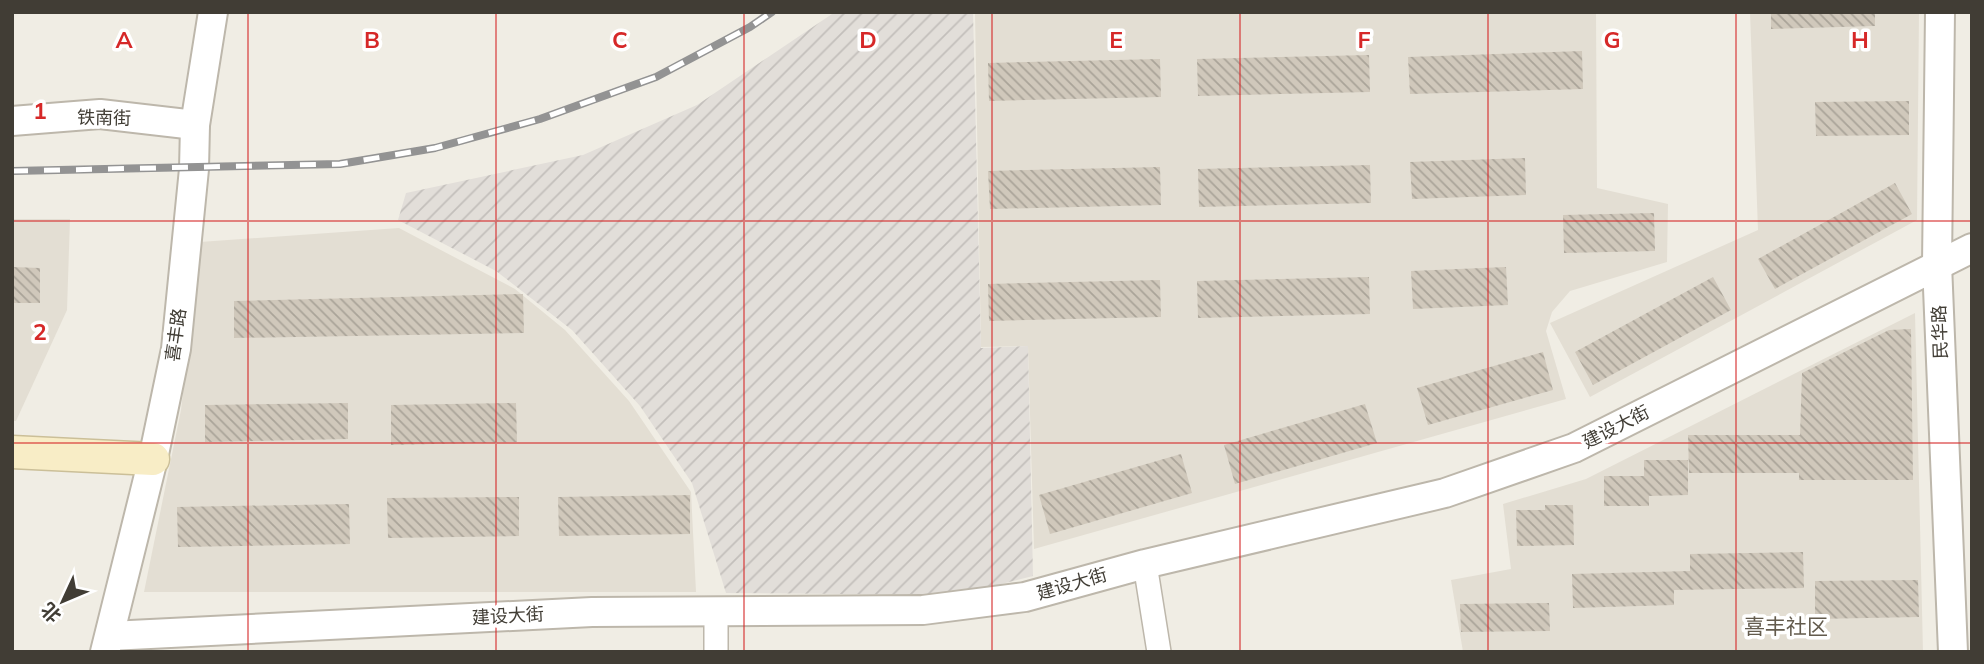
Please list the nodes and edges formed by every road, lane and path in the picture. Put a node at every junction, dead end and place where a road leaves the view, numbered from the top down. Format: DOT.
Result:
graph roads {
  1 [pos="213,12"];
  2 [pos="1940,12"];
  3 [pos="12,121"];
  4 [pos="195,125"];
  5 [pos="1972,248"];
  6 [pos="1937,264"];
  7 [pos="12,452"];
  8 [pos="153,460"];
  9 [pos="1145,564"];
  10 [pos="716,611"];
  11 [pos="107,644"];
  12 [pos="716,652"];
  13 [pos="1158,652"];
  14 [pos="1953,652"];
  1 -- 4 [label="street, 喜丰路"];
  2 -- 6 [label="street, 民华路"];
  3 -- 4 [label="street, 铁南街"];
  4 -- 8 [label="street, 喜丰路"];
  5 -- 6 [label="street, 建设大街"];
  6 -- 9 [label="street, 建设大街"];
  6 -- 14 [label="street, 民华路"];
  7 -- 8 [label="main road"];
  8 -- 11 [label="street, 喜丰路"];
  9 -- 10 [label="street, 建设大街"];
  9 -- 13 [label="street"];
  10 -- 11 [label="street, 建设大街"];
  10 -- 12 [label="street"];
}
